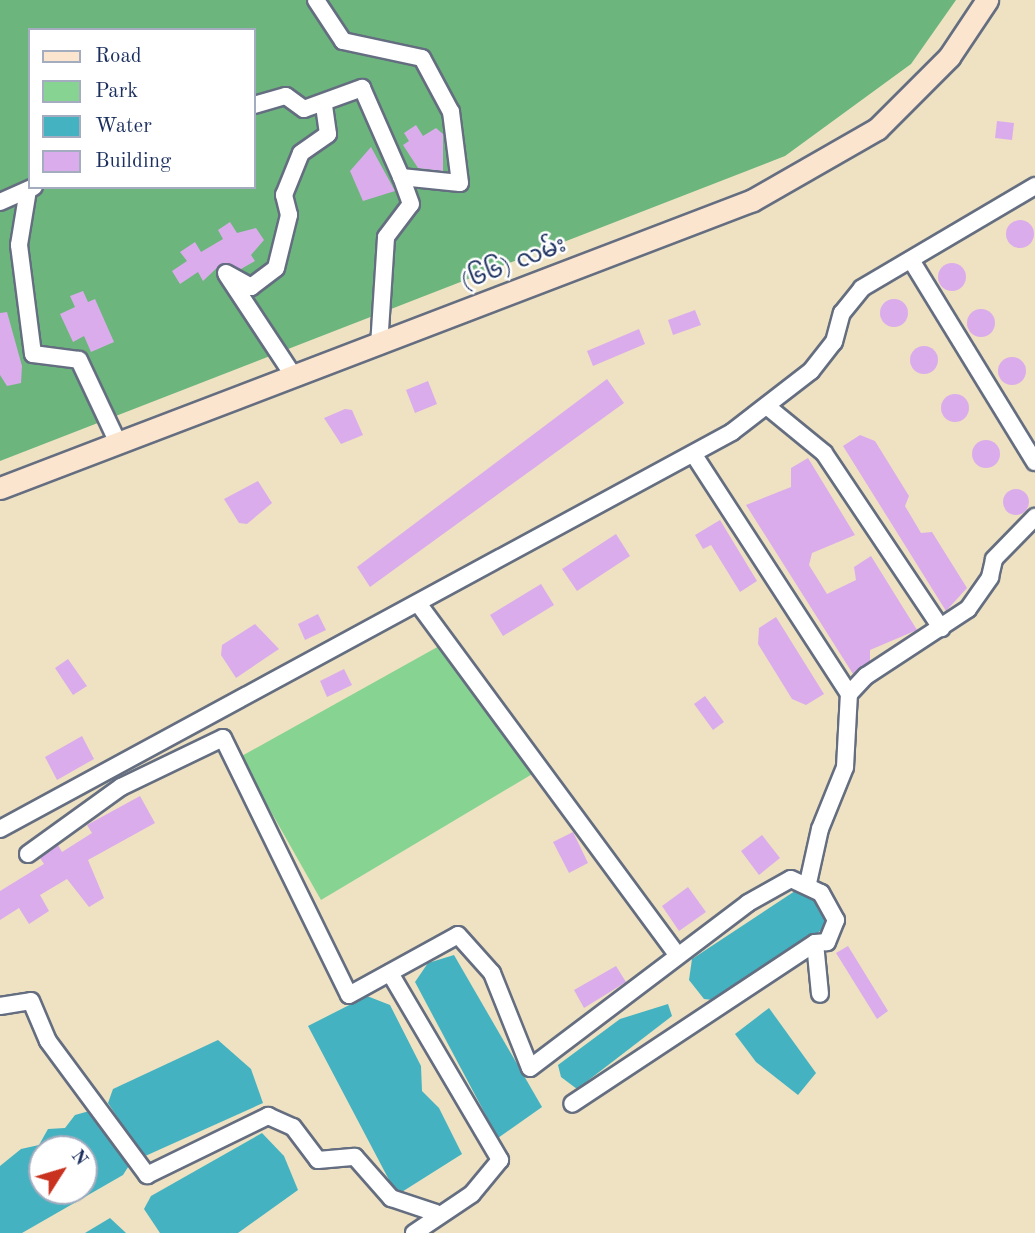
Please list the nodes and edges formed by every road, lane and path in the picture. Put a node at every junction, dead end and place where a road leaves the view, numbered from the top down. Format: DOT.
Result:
graph roads {
  1 [pos="316,0"];
  2 [pos="987,0"];
  3 [pos="256,104"];
  4 [pos="324,105"];
  5 [pos="401,177"];
  6 [pos="1035,186"];
  7 [pos="31,189"];
  8 [pos="0,202"];
  9 [pos="911,260"];
  10 [pos="379,346"];
  11 [pos="295,378"];
  12 [pos="769,408"];
  13 [pos="118,443"];
  14 [pos="694,455"];
  15 [pos="1035,462"];
  16 [pos="0,488"];
  17 [pos="1035,517"];
  18 [pos="420,606"];
  19 [pos="941,628"];
  20 [pos="849,694"];
  21 [pos="0,829"];
  22 [pos="28,854"];
  23 [pos="808,883"];
  24 [pos="815,943"];
  25 [pos="677,955"];
  26 [pos="390,973"];
  27 [pos="820,994"];
  28 [pos="0,1006"];
  29 [pos="572,1104"];
  30 [pos="436,1213"];
  31 [pos="414,1233"];
  1 -- 5 [label="street"];
  2 -- 10 [label="street, (၆၆) လမ်း"];
  3 -- 4 [label="street"];
  4 -- 5 [label="street"];
  4 -- 11 [label="street"];
  5 -- 10 [label="street"];
  6 -- 9 [label="street"];
  7 -- 8 [label="street"];
  7 -- 13 [label="street"];
  9 -- 12 [label="street"];
  9 -- 15 [label="street"];
  10 -- 11 [label="street, (၆၆) လမ်း"];
  11 -- 13 [label="street, (၆၆) လမ်း"];
  12 -- 14 [label="street"];
  12 -- 19 [label="street"];
  13 -- 16 [label="street, (၆၆) လမ်း"];
  14 -- 18 [label="street"];
  14 -- 20 [label="street"];
  17 -- 19 [label="street"];
  18 -- 21 [label="street"];
  18 -- 25 [label="street"];
  19 -- 20 [label="street"];
  20 -- 23 [label="street"];
  22 -- 26 [label="street"];
  23 -- 24 [label="street"];
  23 -- 25 [label="street"];
  24 -- 27 [label="street"];
  24 -- 29 [label="street"];
  25 -- 26 [label="street"];
  26 -- 30 [label="street"];
  28 -- 30 [label="street"];
  30 -- 31 [label="street"];
}
